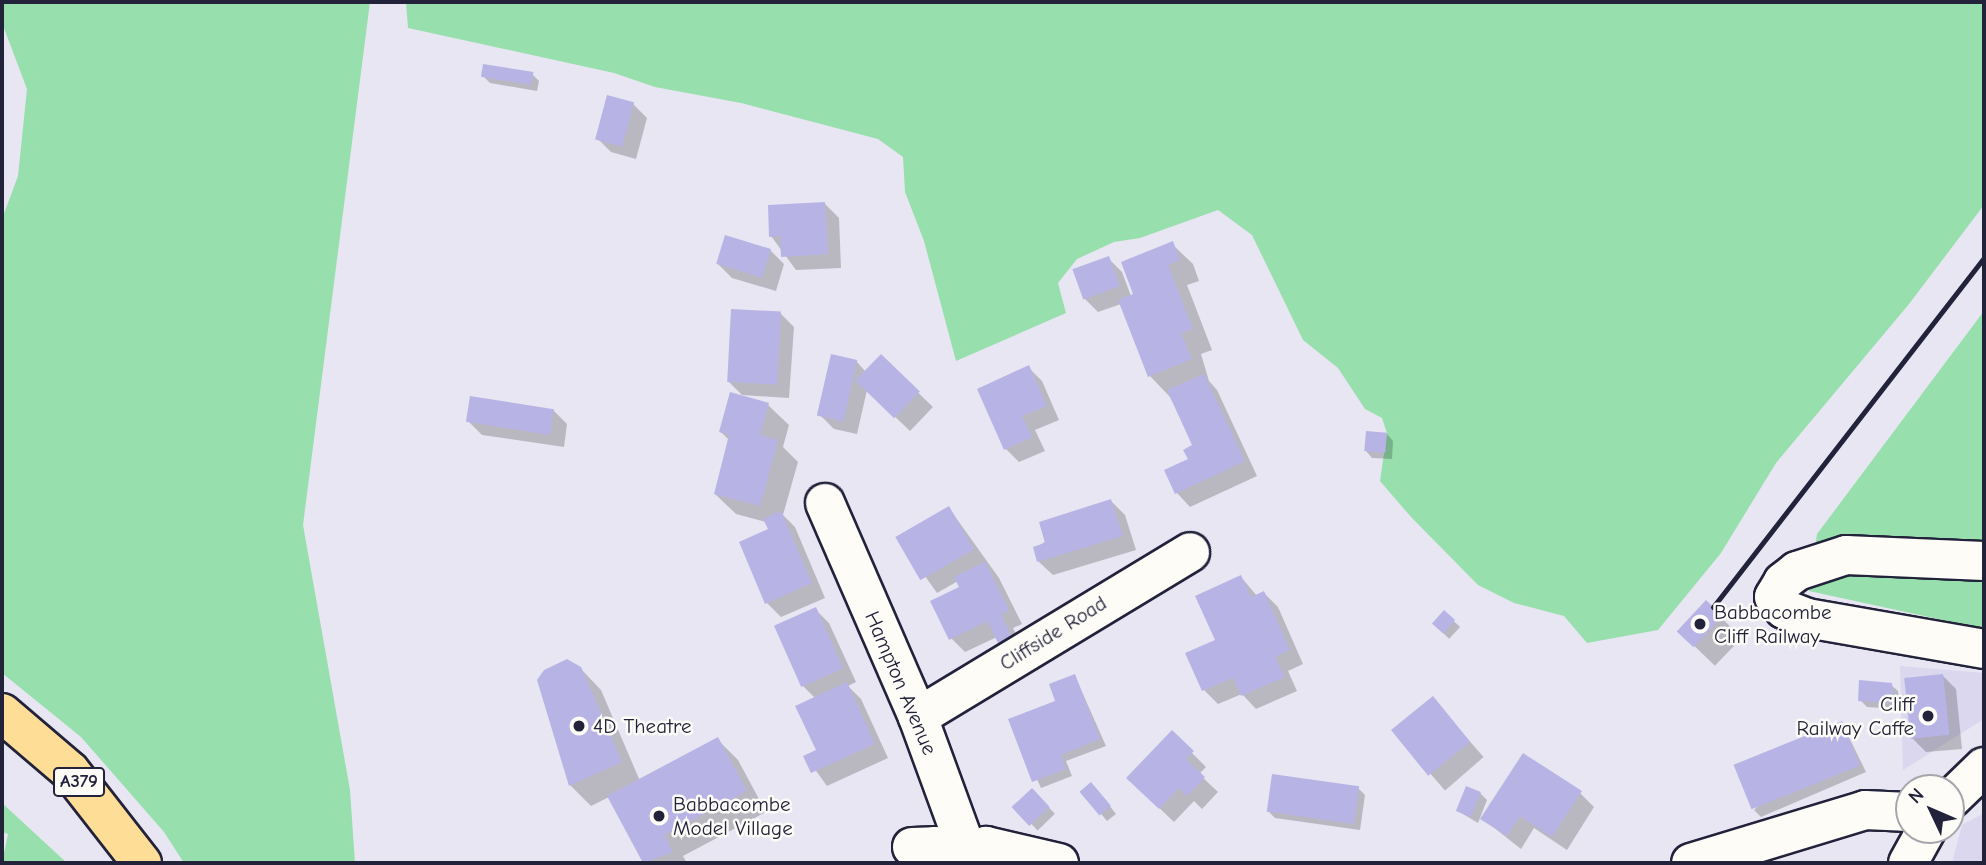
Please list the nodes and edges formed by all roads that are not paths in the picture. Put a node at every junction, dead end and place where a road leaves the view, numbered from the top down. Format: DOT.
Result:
graph roads {
  1 [pos="825,503"];
  2 [pos="1190,552"];
  3 [pos="1984,561"];
  4 [pos="1984,649"];
  5 [pos="2,713"];
  6 [pos="918,717"];
  7 [pos="1984,767"];
  8 [pos="1965,785"];
  9 [pos="1895,811"];
  10 [pos="1918,844"];
  11 [pos="912,847"];
  12 [pos="966,860"];
  13 [pos="142,863"];
  14 [pos="1059,863"];
  15 [pos="1691,863"];
  16 [pos="1908,863"];
  1 -- 6 [label="street, Hampton Avenue"];
  2 -- 6 [label="street, Cliffside Road"];
  3 -- 4 [label="street"];
  5 -- 13 [label="main road, A379"];
  6 -- 12 [label="street, Hampton Avenue"];
  7 -- 8 [label="street"];
  9 -- 15 [label="street"];
  10 -- 16 [label="street"];
  11 -- 12 [label="street"];
  12 -- 14 [label="street"];
}
